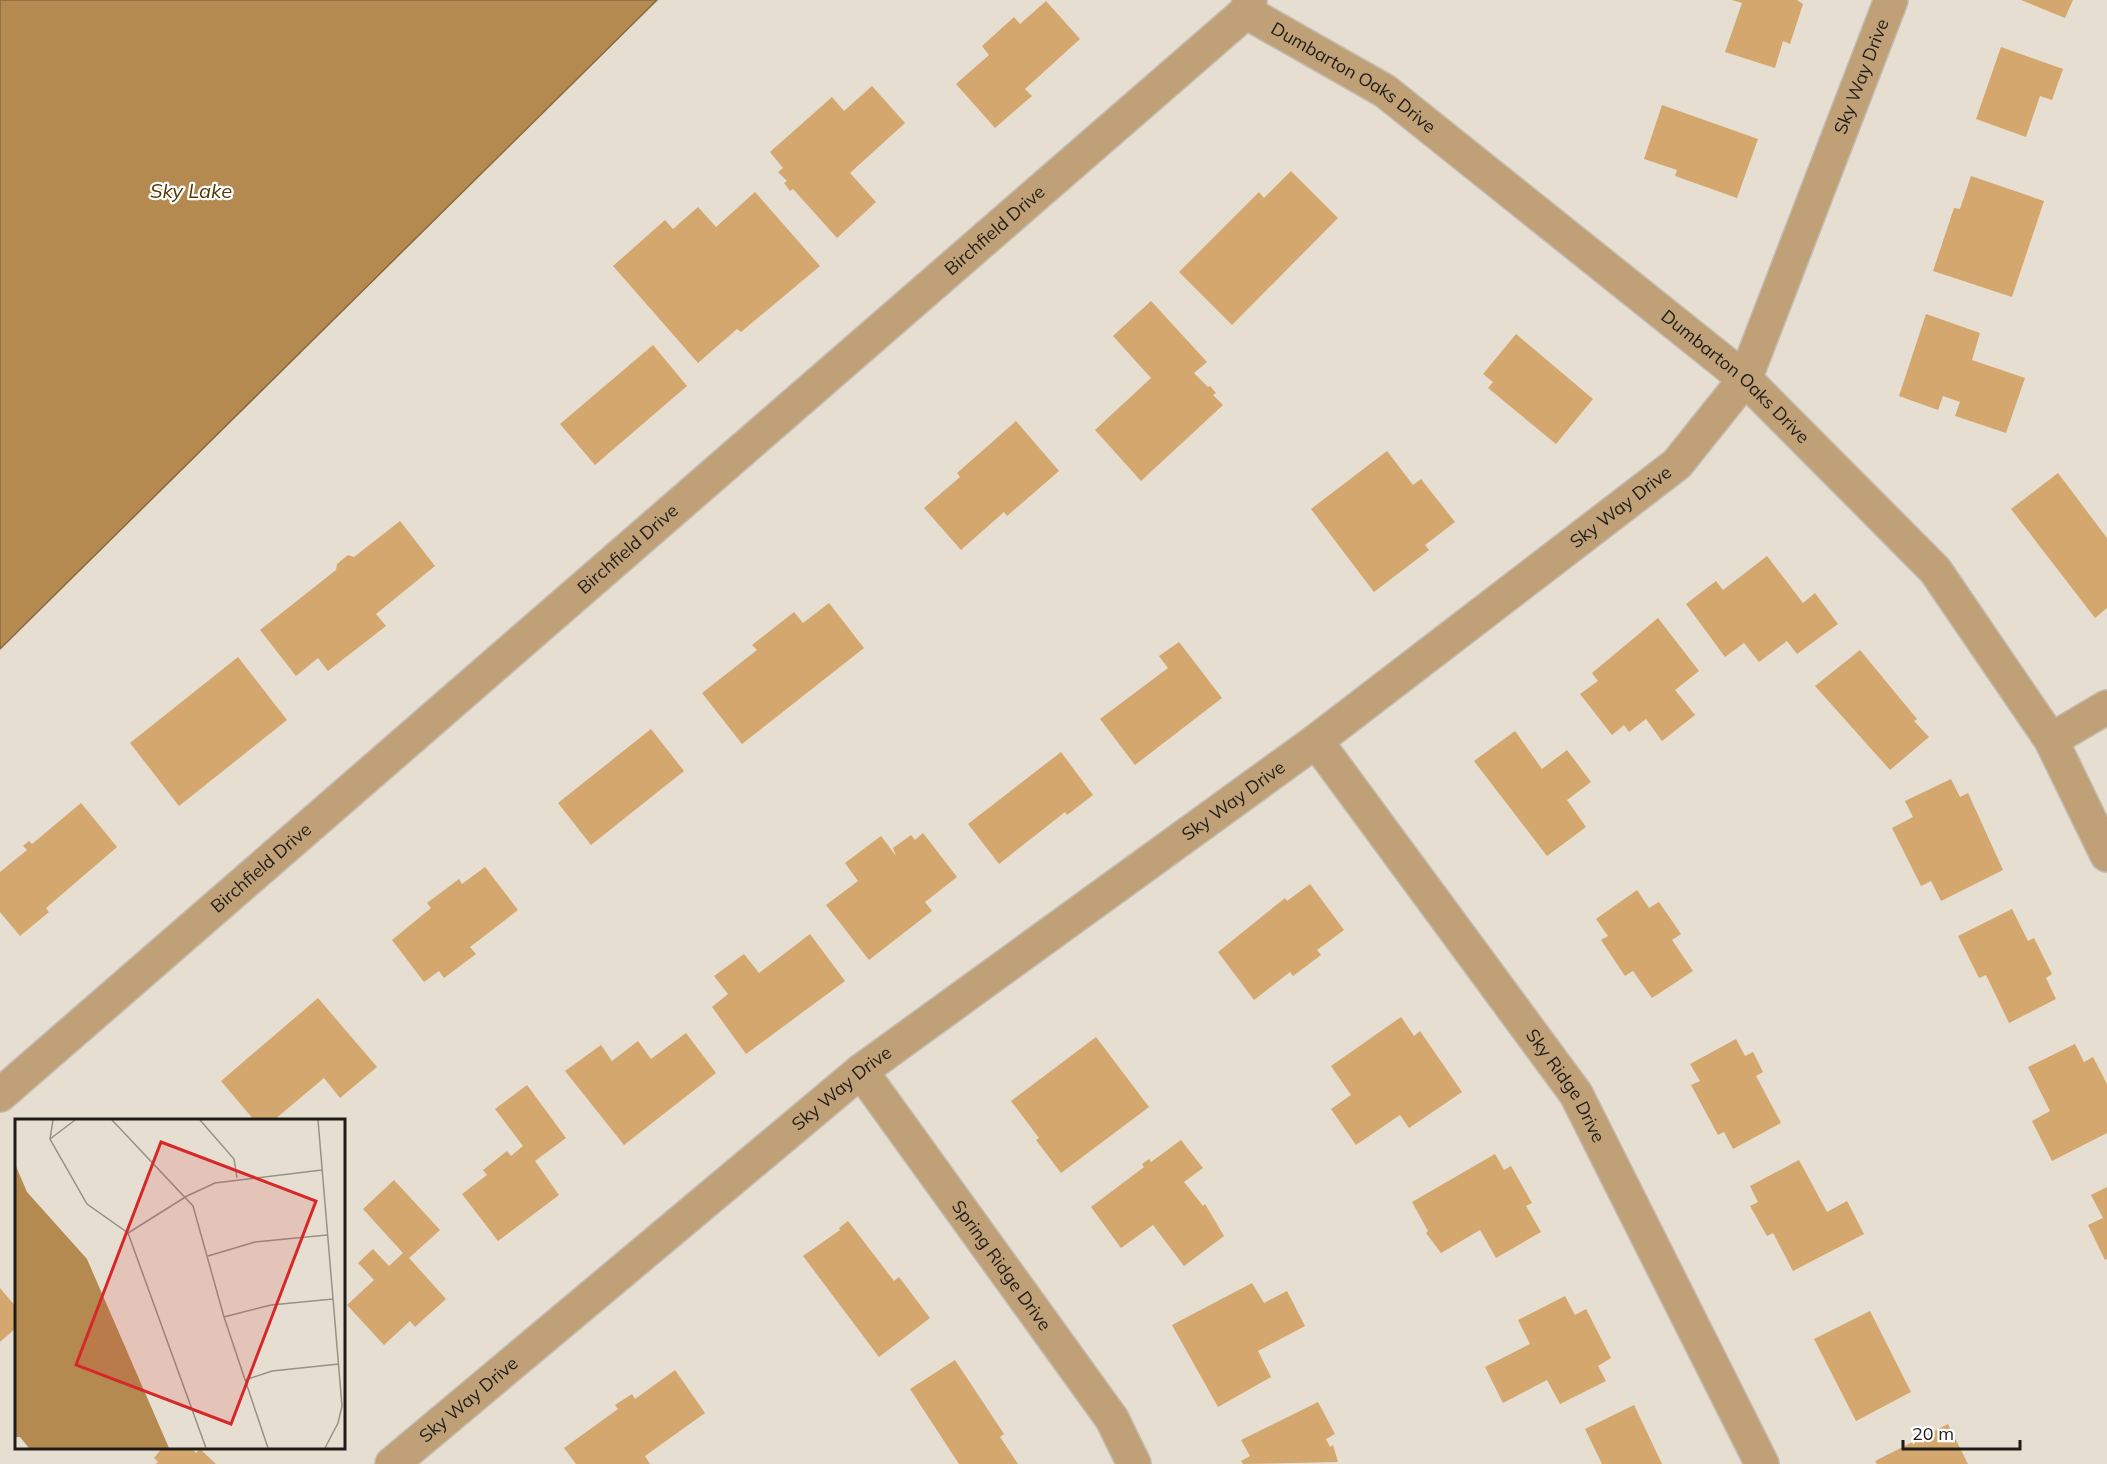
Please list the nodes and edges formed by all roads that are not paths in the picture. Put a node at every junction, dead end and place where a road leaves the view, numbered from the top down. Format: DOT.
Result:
graph roads {
  1 [pos="1891,0"];
  2 [pos="1248,6"];
  3 [pos="1744,379"];
  4 [pos="2107,707"];
  5 [pos="2051,740"];
  6 [pos="1316,741"];
  7 [pos="2107,855"];
  8 [pos="861,1071"];
  9 [pos="0,1095"];
  10 [pos="410,1458"];
  11 [pos="1134,1464"];
  12 [pos="1762,1464"];
  1 -- 3 [label="street, Sky Way Drive"];
  2 -- 3 [label="street, Dumbarton Oaks Drive"];
  2 -- 9 [label="street, Birchfield Drive"];
  3 -- 5 [label="street, Dumbarton Oaks Drive"];
  3 -- 6 [label="street, Sky Way Drive"];
  4 -- 5 [label="street"];
  5 -- 7 [label="street, Dumbarton Oaks Drive"];
  6 -- 8 [label="street, Sky Way Drive"];
  6 -- 12 [label="street, Sky Ridge Drive"];
  8 -- 10 [label="street, Sky Way Drive"];
  8 -- 11 [label="street, Spring Ridge Drive"];
}
